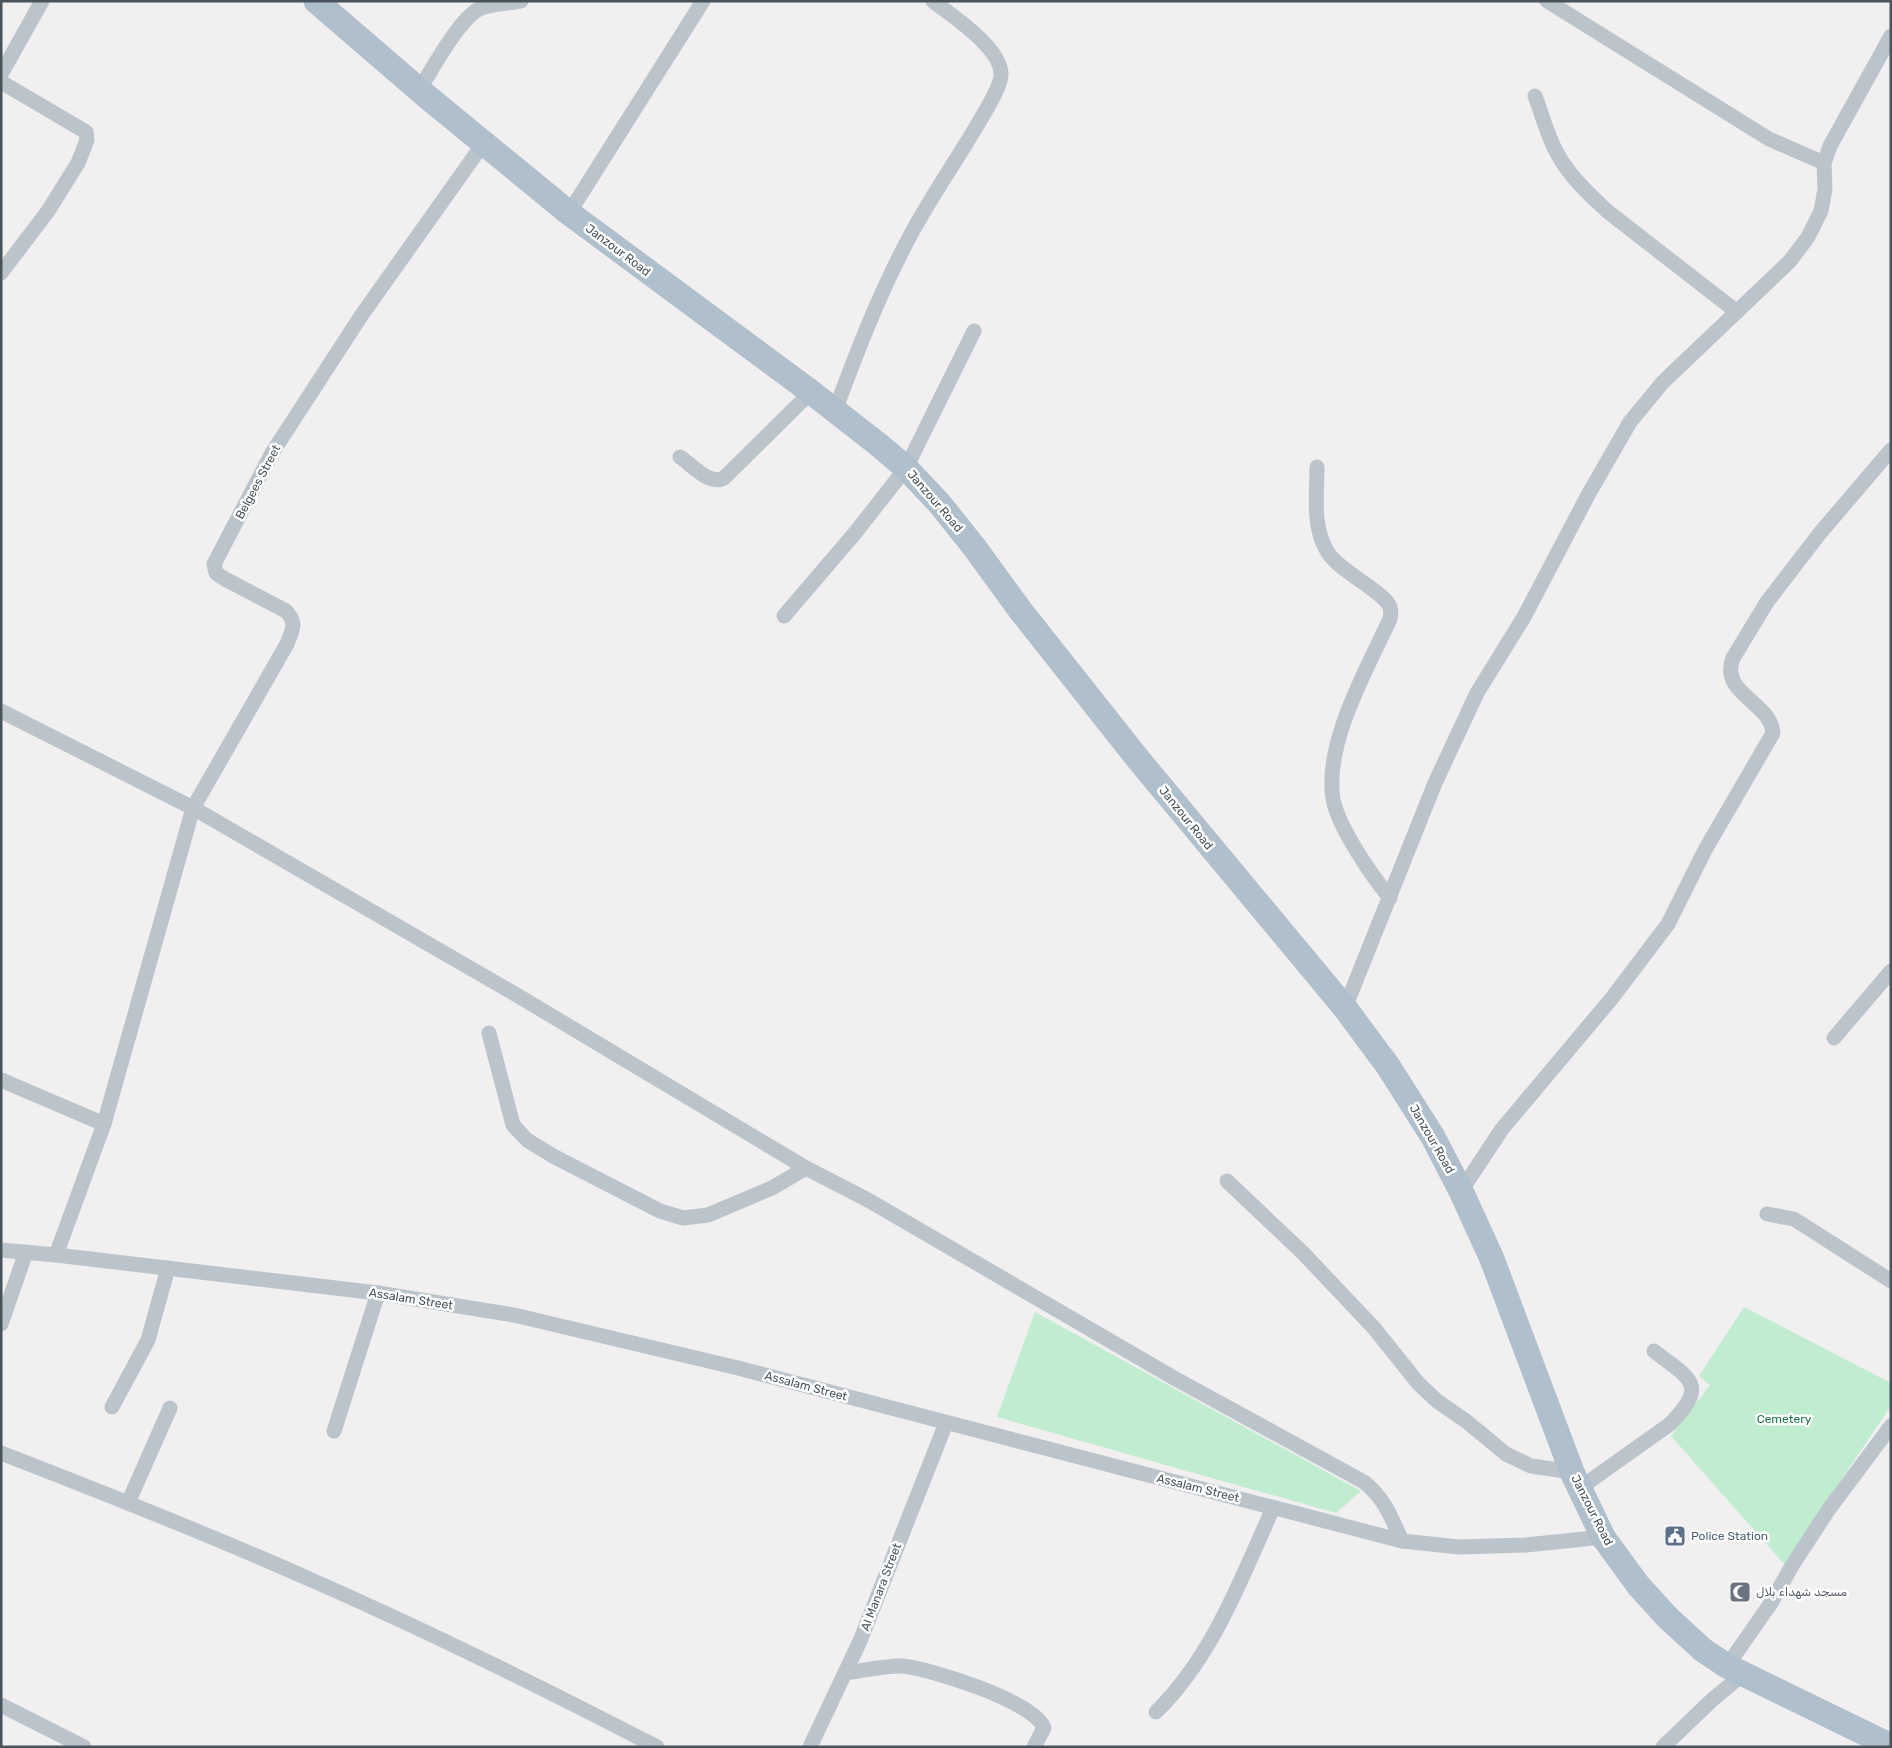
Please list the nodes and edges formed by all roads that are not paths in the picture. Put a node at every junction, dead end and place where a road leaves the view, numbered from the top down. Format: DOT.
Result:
graph roads {
  1 [pos="42,1"];
  2 [pos="316,1"];
  3 [pos="521,1"];
  4 [pos="703,1"];
  5 [pos="933,1"];
  6 [pos="1547,1"];
  7 [pos="1891,36"];
  8 [pos="1,74"];
  9 [pos="1,82"];
  10 [pos="419,90"];
  11 [pos="1535,96"];
  12 [pos="483,144"];
  13 [pos="1824,163"];
  14 [pos="569,214"];
  15 [pos="1,273"];
  16 [pos="1737,312"];
  17 [pos="974,331"];
  18 [pos="812,392"];
  19 [pos="835,411"];
  20 [pos="1891,450"];
  21 [pos="680,457"];
  22 [pos="1317,467"];
  23 [pos="906,468"];
  24 [pos="784,616"];
  25 [pos="1,712"];
  26 [pos="194,808"];
  27 [pos="1390,898"];
  28 [pos="1891,971"];
  29 [pos="1345,1008"];
  30 [pos="489,1033"];
  31 [pos="1834,1038"];
  32 [pos="1,1080"];
  33 [pos="104,1124"];
  34 [pos="806,1168"];
  35 [pos="1227,1181"];
  36 [pos="1462,1191"];
  37 [pos="1767,1214"];
  38 [pos="1,1250"];
  39 [pos="26,1252"];
  40 [pos="56,1255"];
  41 [pos="168,1268"];
  42 [pos="1891,1281"];
  43 [pos="378,1294"];
  44 [pos="1,1324"];
  45 [pos="1654,1351"];
  46 [pos="112,1407"];
  47 [pos="170,1408"];
  48 [pos="946,1423"];
  49 [pos="1891,1426"];
  50 [pos="334,1431"];
  51 [pos="1,1453"];
  52 [pos="1576,1480"];
  53 [pos="128,1503"];
  54 [pos="1273,1508"];
  55 [pos="1603,1538"];
  56 [pos="1402,1541"];
  57 [pos="1734,1670"];
  58 [pos="845,1672"];
  59 [pos="1,1705"];
  60 [pos="1156,1712"];
  61 [pos="74,1744"];
  62 [pos="1891,1746"];
  63 [pos="657,1747"];
  64 [pos="810,1747"];
  65 [pos="1034,1747"];
  66 [pos="1663,1747"];
  1 -- 8 [label="street"];
  2 -- 10 [label="main road, Janzour Road"];
  3 -- 10 [label="street"];
  4 -- 14 [label="street"];
  5 -- 19 [label="street"];
  6 -- 13 [label="street"];
  7 -- 13 [label="street"];
  9 -- 15 [label="street"];
  10 -- 12 [label="main road, Janzour Road"];
  11 -- 16 [label="street"];
  12 -- 14 [label="main road, Janzour Road"];
  12 -- 26 [label="street, Belgees Street"];
  13 -- 16 [label="street"];
  14 -- 18 [label="main road, Janzour Road"];
  16 -- 27 [label="street"];
  17 -- 23 [label="street"];
  18 -- 19 [label="main road, Janzour Road"];
  18 -- 21 [label="street"];
  19 -- 23 [label="main road, Janzour Road"];
  20 -- 36 [label="street"];
  22 -- 27 [label="street"];
  23 -- 24 [label="street"];
  23 -- 29 [label="main road, Janzour Road"];
  25 -- 26 [label="street"];
  26 -- 33 [label="street"];
  26 -- 34 [label="street"];
  27 -- 29 [label="street"];
  28 -- 31 [label="street"];
  29 -- 36 [label="main road, Janzour Road"];
  30 -- 34 [label="street"];
  32 -- 33 [label="street"];
  33 -- 40 [label="street"];
  34 -- 56 [label="street"];
  35 -- 52 [label="street"];
  36 -- 52 [label="main road, Janzour Road"];
  37 -- 42 [label="street"];
  38 -- 39 [label="street, Assalam Street"];
  39 -- 40 [label="street, Assalam Street"];
  39 -- 44 [label="street"];
  40 -- 41 [label="street, Assalam Street"];
  41 -- 43 [label="street, Assalam Street"];
  41 -- 46 [label="street"];
  43 -- 48 [label="street, Assalam Street"];
  43 -- 50 [label="street"];
  45 -- 52 [label="street"];
  47 -- 53 [label="street"];
  48 -- 54 [label="street, Assalam Street"];
  48 -- 58 [label="street, Al Manara Street"];
  49 -- 57 [label="street"];
  51 -- 53 [label="street"];
  52 -- 55 [label="main road, Janzour Road"];
  53 -- 63 [label="street"];
  54 -- 56 [label="street, Assalam Street"];
  54 -- 60 [label="street"];
  55 -- 56 [label="street, Assalam Street"];
  55 -- 57 [label="main road, Janzour Road"];
  57 -- 62 [label="main road, Janzour Road"];
  57 -- 66 [label="street"];
  58 -- 64 [label="street, Al Manara Street"];
  58 -- 65 [label="street"];
  59 -- 61 [label="street"];
}
